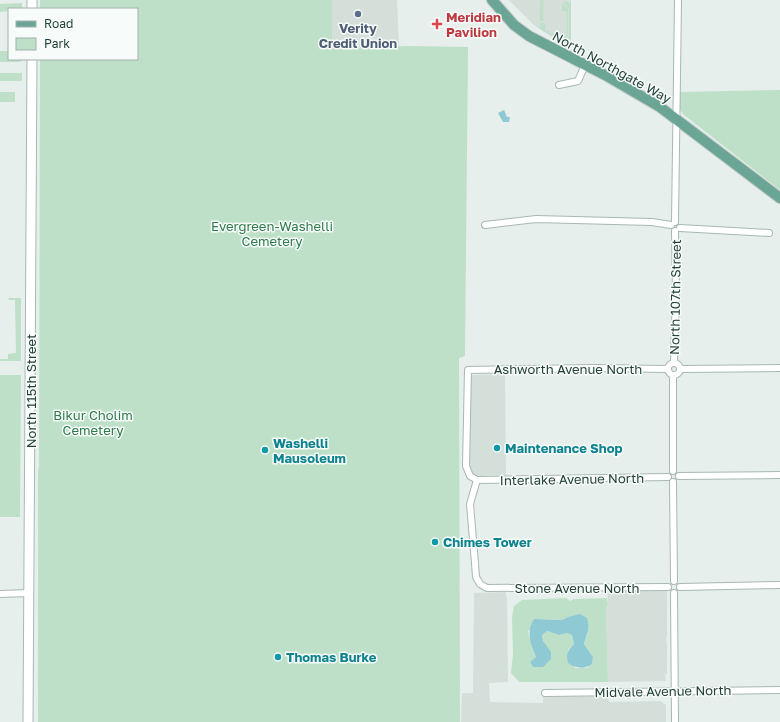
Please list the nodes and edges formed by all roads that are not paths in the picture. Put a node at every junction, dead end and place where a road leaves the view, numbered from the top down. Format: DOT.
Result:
graph roads {
  1 [pos="492,0"];
  2 [pos="678,0"];
  3 [pos="32,60"];
  4 [pos="585,65"];
  5 [pos="559,85"];
  6 [pos="676,118"];
  7 [pos="780,198"];
  8 [pos="673,223"];
  9 [pos="486,225"];
  10 [pos="678,230"];
  11 [pos="769,233"];
  12 [pos="674,363"];
  13 [pos="780,368"];
  14 [pos="667,369"];
  15 [pos="680,369"];
  16 [pos="673,376"];
  17 [pos="673,471"];
  18 [pos="780,475"];
  19 [pos="679,476"];
  20 [pos="668,477"];
  21 [pos="477,480"];
  22 [pos="673,482"];
  23 [pos="674,581"];
  24 [pos="780,585"];
  25 [pos="668,587"];
  26 [pos="680,587"];
  27 [pos="674,593"];
  28 [pos="0,594"];
  29 [pos="29,594"];
  30 [pos="780,690"];
  31 [pos="674,691"];
  32 [pos="546,693"];
  33 [pos="28,722"];
  34 [pos="675,722"];
  1 -- 4 [label="main road, North Northgate Way"];
  2 -- 6 [label="street, North 107th Street"];
  3 -- 29 [label="street, North 115th Street"];
  4 -- 5 [label="street"];
  4 -- 6 [label="main road, North Northgate Way"];
  6 -- 7 [label="main road, North Northgate Way"];
  6 -- 8 [label="street, North 107th Street"];
  8 -- 9 [label="street"];
  8 -- 10 [label="street"];
  10 -- 11 [label="street"];
  10 -- 12 [label="street, North 107th Street"];
  12 -- 14 [label="street"];
  12 -- 15 [label="street"];
  13 -- 15 [label="street"];
  14 -- 16 [label="street"];
  14 -- 21 [label="street, Ashworth Avenue North"];
  15 -- 16 [label="street"];
  16 -- 17 [label="street"];
  17 -- 19 [label="street"];
  17 -- 20 [label="street"];
  18 -- 19 [label="street"];
  19 -- 22 [label="street"];
  20 -- 21 [label="street, Interlake Avenue North"];
  20 -- 22 [label="street"];
  21 -- 25 [label="street, Stone Avenue North"];
  22 -- 23 [label="street"];
  23 -- 25 [label="street"];
  23 -- 26 [label="street"];
  24 -- 26 [label="street"];
  25 -- 27 [label="street"];
  26 -- 27 [label="street"];
  27 -- 31 [label="street"];
  28 -- 29 [label="street"];
  29 -- 33 [label="street, North 115th Street"];
  30 -- 31 [label="street, Midvale Avenue North"];
  31 -- 32 [label="street, Midvale Avenue North"];
  31 -- 34 [label="street"];
}
